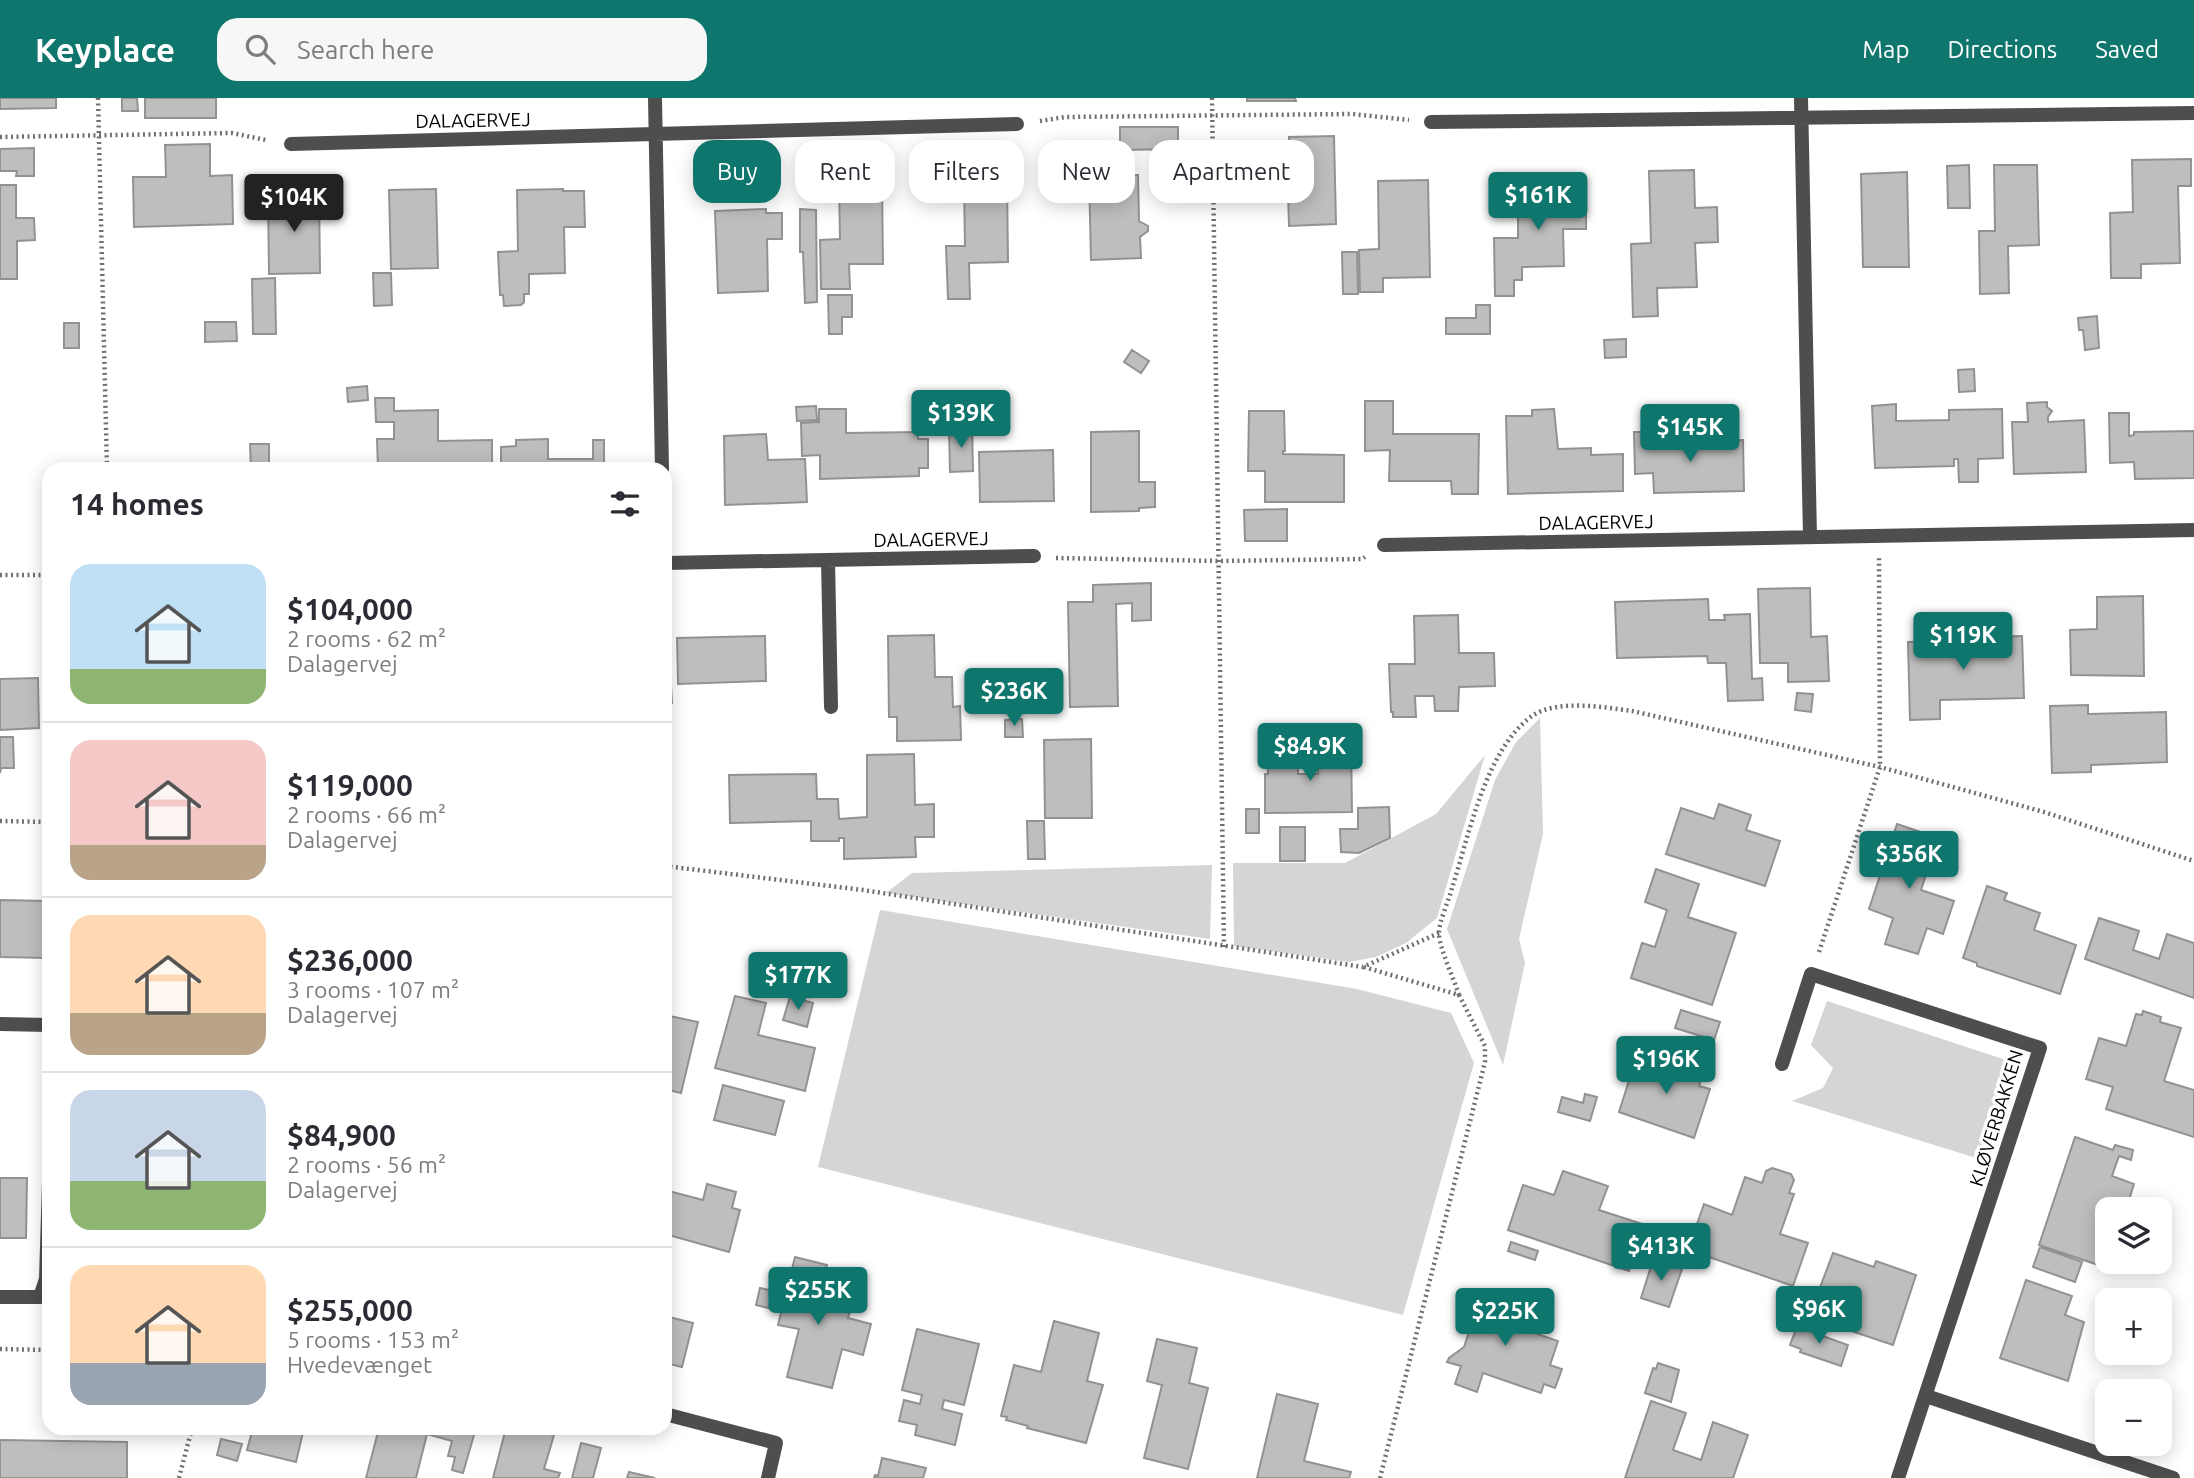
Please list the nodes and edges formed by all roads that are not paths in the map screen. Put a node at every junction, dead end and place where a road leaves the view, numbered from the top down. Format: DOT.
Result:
graph roads {
  1 [pos="655,98"];
  2 [pos="1801,98"];
  3 [pos="2194,113"];
  4 [pos="1801,117"];
  5 [pos="1431,122"];
  6 [pos="1017,124"];
  7 [pos="656,135"];
  8 [pos="292,144"];
  9 [pos="662,462"];
  10 [pos="2194,530"];
  11 [pos="1810,537"];
  12 [pos="1384,545"];
  13 [pos="1034,556"];
  14 [pos="828,560"];
  15 [pos="672,563"];
  16 [pos="831,707"];
  17 [pos="0,1024"];
  18 [pos="42,1025"];
  19 [pos="1782,1064"];
  20 [pos="42,1291"];
  21 [pos="0,1297"];
  22 [pos="1926,1396"];
  23 [pos="672,1416"];
  24 [pos="768,1478"];
  25 [pos="1898,1478"];
  26 [pos="2173,1478"];
  1 -- 7 [label="street"];
  2 -- 4 [label="street"];
  3 -- 4 [label="street"];
  4 -- 5 [label="street"];
  4 -- 11 [label="street"];
  6 -- 7 [label="street, DALAGERVEJ"];
  7 -- 8 [label="street, DALAGERVEJ"];
  7 -- 9 [label="street"];
  10 -- 11 [label="street, DALAGERVEJ"];
  11 -- 12 [label="street, DALAGERVEJ"];
  13 -- 14 [label="street, DALAGERVEJ"];
  14 -- 15 [label="street, DALAGERVEJ"];
  14 -- 16 [label="street"];
  17 -- 18 [label="street"];
  19 -- 22 [label="street, KLØVERBAKKEN"];
  20 -- 21 [label="street"];
  22 -- 25 [label="street, KLØVERBAKKEN"];
  22 -- 26 [label="street"];
  23 -- 24 [label="street"];
}
